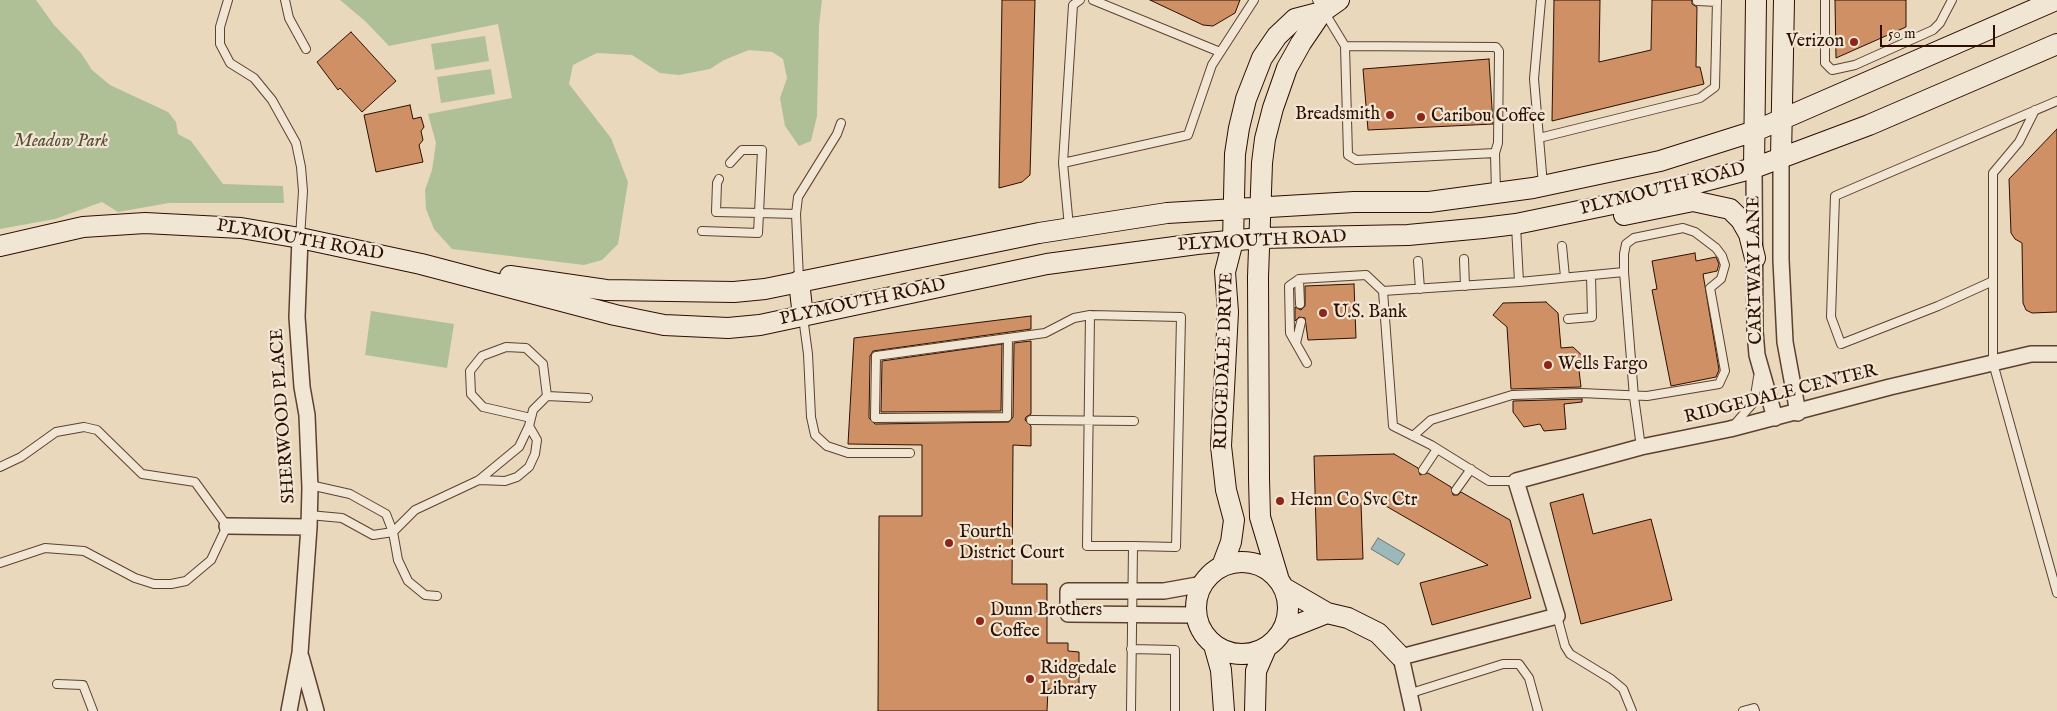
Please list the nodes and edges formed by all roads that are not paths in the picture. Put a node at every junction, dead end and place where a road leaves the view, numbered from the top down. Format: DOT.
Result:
graph roads {
  1 [pos="228,0"];
  2 [pos="285,0"];
  3 [pos="1080,0"];
  4 [pos="1093,0"];
  5 [pos="1254,0"];
  6 [pos="1339,0"];
  7 [pos="1542,0"];
  8 [pos="1756,0"];
  9 [pos="1784,0"];
  10 [pos="1825,0"];
  11 [pos="1952,0"];
  12 [pos="2056,0"];
  13 [pos="1717,1"];
  14 [pos="1697,2"];
  15 [pos="1320,6"];
  16 [pos="2057,44"];
  17 [pos="1345,46"];
  18 [pos="306,49"];
  19 [pos="1220,52"];
  20 [pos="2057,102"];
  21 [pos="2036,110"];
  22 [pos="1784,117"];
  23 [pos="841,123"];
  24 [pos="1755,131"];
  25 [pos="1539,138"];
  26 [pos="1495,154"];
  27 [pos="1781,157"];
  28 [pos="730,162"];
  29 [pos="1063,163"];
  30 [pos="1754,168"];
  31 [pos="719,179"];
  32 [pos="1543,186"];
  33 [pos="1496,194"];
  34 [pos="1261,208"];
  35 [pos="1234,209"];
  36 [pos="759,213"];
  37 [pos="796,214"];
  38 [pos="1516,224"];
  39 [pos="1069,228"];
  40 [pos="702,231"];
  41 [pos="300,238"];
  42 [pos="1260,238"];
  43 [pos="1234,241"];
  44 [pos="0,246"];
  45 [pos="1562,246"];
  46 [pos="1755,258"];
  47 [pos="1464,259"];
  48 [pos="1418,261"];
  49 [pos="421,264"];
  50 [pos="1624,272"];
  51 [pos="1591,275"];
  52 [pos="1565,278"];
  53 [pos="1299,279"];
  54 [pos="799,281"];
  55 [pos="1993,281"];
  56 [pos="1519,282"];
  57 [pos="1465,286"];
  58 [pos="1420,289"];
  59 [pos="1383,291"];
  60 [pos="1300,304"];
  61 [pos="1090,315"];
  62 [pos="803,317"];
  63 [pos="1568,319"];
  64 [pos="1300,322"];
  65 [pos="1008,338"];
  66 [pos="1296,344"];
  67 [pos="2057,354"];
  68 [pos="1757,355"];
  69 [pos="1307,363"];
  70 [pos="1993,363"];
  71 [pos="547,396"];
  72 [pos="1634,396"];
  73 [pos="588,398"];
  74 [pos="1798,413"];
  75 [pos="1775,418"];
  76 [pos="1031,420"];
  77 [pos="1088,420"];
  78 [pos="1134,421"];
  79 [pos="530,422"];
  80 [pos="1730,429"];
  81 [pos="1414,436"];
  82 [pos="1641,446"];
  83 [pos="1437,449"];
  84 [pos="910,453"];
  85 [pos="0,467"];
  86 [pos="1423,470"];
  87 [pos="1471,470"];
  88 [pos="479,480"];
  89 [pos="1516,481"];
  90 [pos="310,484"];
  91 [pos="1456,490"];
  92 [pos="309,521"];
  93 [pos="227,526"];
  94 [pos="394,532"];
  95 [pos="1133,546"];
  96 [pos="0,563"];
  97 [pos="1222,566"];
  98 [pos="1281,582"];
  99 [pos="1203,584"];
  100 [pos="1132,592"];
  101 [pos="2057,594"];
  102 [pos="437,596"];
  103 [pos="1326,613"];
  104 [pos="1132,615"];
  105 [pos="1557,616"];
  106 [pos="1197,620"];
  107 [pos="1284,630"];
  108 [pos="1214,645"];
  109 [pos="1266,648"];
  110 [pos="1131,649"];
  111 [pos="300,653"];
  112 [pos="1401,657"];
  113 [pos="57,684"];
  114 [pos="1408,694"];
  115 [pos="93,711"];
  116 [pos="289,711"];
  117 [pos="316,711"];
  118 [pos="1131,711"];
  119 [pos="1175,711"];
  120 [pos="1224,711"];
  121 [pos="1255,711"];
  122 [pos="1413,711"];
  123 [pos="1538,711"];
  124 [pos="1632,711"];
  125 [pos="1743,711"];
  126 [pos="1755,711"];
  1 -- 41 [label="lane"];
  2 -- 18 [label="lane"];
  3 -- 29 [label="lane"];
  4 -- 19 [label="lane"];
  5 -- 19 [label="lane"];
  6 -- 15 [label="main road, RIDGEDALE DRIVE"];
  7 -- 25 [label="lane"];
  8 -- 24 [label="main road, CARTWAY LANE"];
  9 -- 22 [label="main road, CARTWAY LANE"];
  10 -- 11 [label="lane"];
  12 -- 22 [label="main road, PLYMOUTH ROAD"];
  13 -- 14 [label="lane"];
  13 -- 25 [label="lane"];
  15 -- 17 [label="lane"];
  15 -- 34 [label="main road, RIDGEDALE DRIVE"];
  15 -- 35 [label="main road, RIDGEDALE DRIVE"];
  16 -- 27 [label="main road, PLYMOUTH ROAD"];
  17 -- 26 [label="lane"];
  17 -- 26 [label="lane"];
  19 -- 29 [label="lane"];
  20 -- 21 [label="lane"];
  21 -- 55 [label="lane"];
  21 -- 55 [label="lane"];
  22 -- 24 [label="main road, PLYMOUTH ROAD"];
  22 -- 27 [label="main road, CARTWAY LANE"];
  23 -- 37 [label="lane"];
  24 -- 30 [label="main road, CARTWAY LANE"];
  24 -- 32 [label="main road, PLYMOUTH ROAD"];
  25 -- 32 [label="lane"];
  26 -- 33 [label="lane"];
  27 -- 30 [label="main road, PLYMOUTH ROAD"];
  27 -- 74 [label="street, CARTWAY LANE"];
  28 -- 36 [label="lane"];
  29 -- 39 [label="lane"];
  30 -- 38 [label="main road, PLYMOUTH ROAD"];
  30 -- 46 [label="street, CARTWAY LANE"];
  31 -- 36 [label="lane"];
  32 -- 33 [label="main road, PLYMOUTH ROAD"];
  33 -- 34 [label="main road, PLYMOUTH ROAD"];
  34 -- 35 [label="main road, PLYMOUTH ROAD"];
  34 -- 42 [label="main road, RIDGEDALE DRIVE"];
  35 -- 39 [label="main road, PLYMOUTH ROAD"];
  35 -- 43 [label="main road, RIDGEDALE DRIVE"];
  36 -- 37 [label="lane"];
  36 -- 40 [label="lane"];
  37 -- 54 [label="lane"];
  38 -- 42 [label="main road, PLYMOUTH ROAD"];
  38 -- 46 [label="main road"];
  38 -- 56 [label="lane"];
  39 -- 54 [label="main road, PLYMOUTH ROAD"];
  41 -- 44 [label="main road, PLYMOUTH ROAD"];
  41 -- 49 [label="main road, PLYMOUTH ROAD"];
  41 -- 90 [label="street, SHERWOOD PLACE"];
  42 -- 43 [label="main road, PLYMOUTH ROAD"];
  42 -- 98 [label="main road, RIDGEDALE DRIVE"];
  43 -- 62 [label="main road, PLYMOUTH ROAD"];
  43 -- 97 [label="main road, RIDGEDALE DRIVE"];
  45 -- 52 [label="lane"];
  46 -- 68 [label="street, CARTWAY LANE"];
  47 -- 57 [label="lane"];
  48 -- 58 [label="lane"];
  49 -- 54 [label="main road, PLYMOUTH ROAD"];
  49 -- 62 [label="main road, PLYMOUTH ROAD"];
  50 -- 51 [label="lane"];
  50 -- 72 [label="lane"];
  50 -- 72 [label="lane"];
  51 -- 52 [label="lane"];
  51 -- 63 [label="lane"];
  52 -- 56 [label="lane"];
  53 -- 59 [label="lane"];
  53 -- 60 [label="lane"];
  53 -- 66 [label="lane"];
  54 -- 62 [label="main road"];
  55 -- 70 [label="lane"];
  56 -- 57 [label="lane"];
  57 -- 58 [label="lane"];
  58 -- 59 [label="lane"];
  59 -- 81 [label="lane"];
  61 -- 65 [label="lane"];
  61 -- 77 [label="lane"];
  61 -- 95 [label="lane"];
  62 -- 84 [label="lane"];
  64 -- 66 [label="lane"];
  65 -- 65 [label="lane"];
  66 -- 69 [label="lane"];
  67 -- 70 [label="street, RIDGEDALE CENTER"];
  68 -- 75 [label="street, CARTWAY LANE"];
  68 -- 80 [label="lane"];
  70 -- 74 [label="street, RIDGEDALE CENTER"];
  70 -- 101 [label="lane"];
  71 -- 73 [label="lane"];
  71 -- 79 [label="lane"];
  71 -- 79 [label="lane"];
  72 -- 81 [label="lane"];
  72 -- 82 [label="lane"];
  74 -- 75 [label="street, RIDGEDALE CENTER"];
  75 -- 80 [label="street, RIDGEDALE CENTER"];
  76 -- 77 [label="lane"];
  77 -- 78 [label="lane"];
  77 -- 95 [label="lane"];
  79 -- 88 [label="lane"];
  79 -- 88 [label="lane"];
  80 -- 82 [label="street, RIDGEDALE CENTER"];
  81 -- 83 [label="lane"];
  82 -- 89 [label="street, RIDGEDALE CENTER"];
  83 -- 86 [label="lane"];
  83 -- 87 [label="lane"];
  85 -- 93 [label="lane"];
  87 -- 89 [label="lane"];
  87 -- 91 [label="lane"];
  88 -- 94 [label="lane"];
  89 -- 105 [label="street"];
  90 -- 92 [label="street, SHERWOOD PLACE"];
  90 -- 94 [label="lane"];
  92 -- 93 [label="street"];
  92 -- 94 [label="lane"];
  92 -- 111 [label="street, SHERWOOD PLACE"];
  93 -- 96 [label="lane"];
  94 -- 102 [label="lane"];
  95 -- 100 [label="lane"];
  97 -- 98 [label="main road"];
  97 -- 99 [label="main road"];
  98 -- 103 [label="main road"];
  98 -- 107 [label="main road"];
  99 -- 100 [label="street"];
  99 -- 106 [label="main road"];
  100 -- 104 [label="lane"];
  100 -- 104 [label="street"];
  103 -- 107 [label="main road"];
  103 -- 112 [label="main road"];
  104 -- 106 [label="street"];
  104 -- 110 [label="lane"];
  105 -- 112 [label="street"];
  105 -- 124 [label="lane"];
  106 -- 108 [label="main road"];
  107 -- 109 [label="main road"];
  108 -- 109 [label="main road"];
  108 -- 120 [label="main road"];
  109 -- 121 [label="main road"];
  110 -- 118 [label="lane"];
  110 -- 119 [label="lane"];
  111 -- 116 [label="street, SHERWOOD PLACE"];
  111 -- 117 [label="street"];
  112 -- 114 [label="street"];
  113 -- 115 [label="lane"];
  114 -- 122 [label="street"];
  114 -- 123 [label="lane"];
  125 -- 126 [label="lane"];
}
